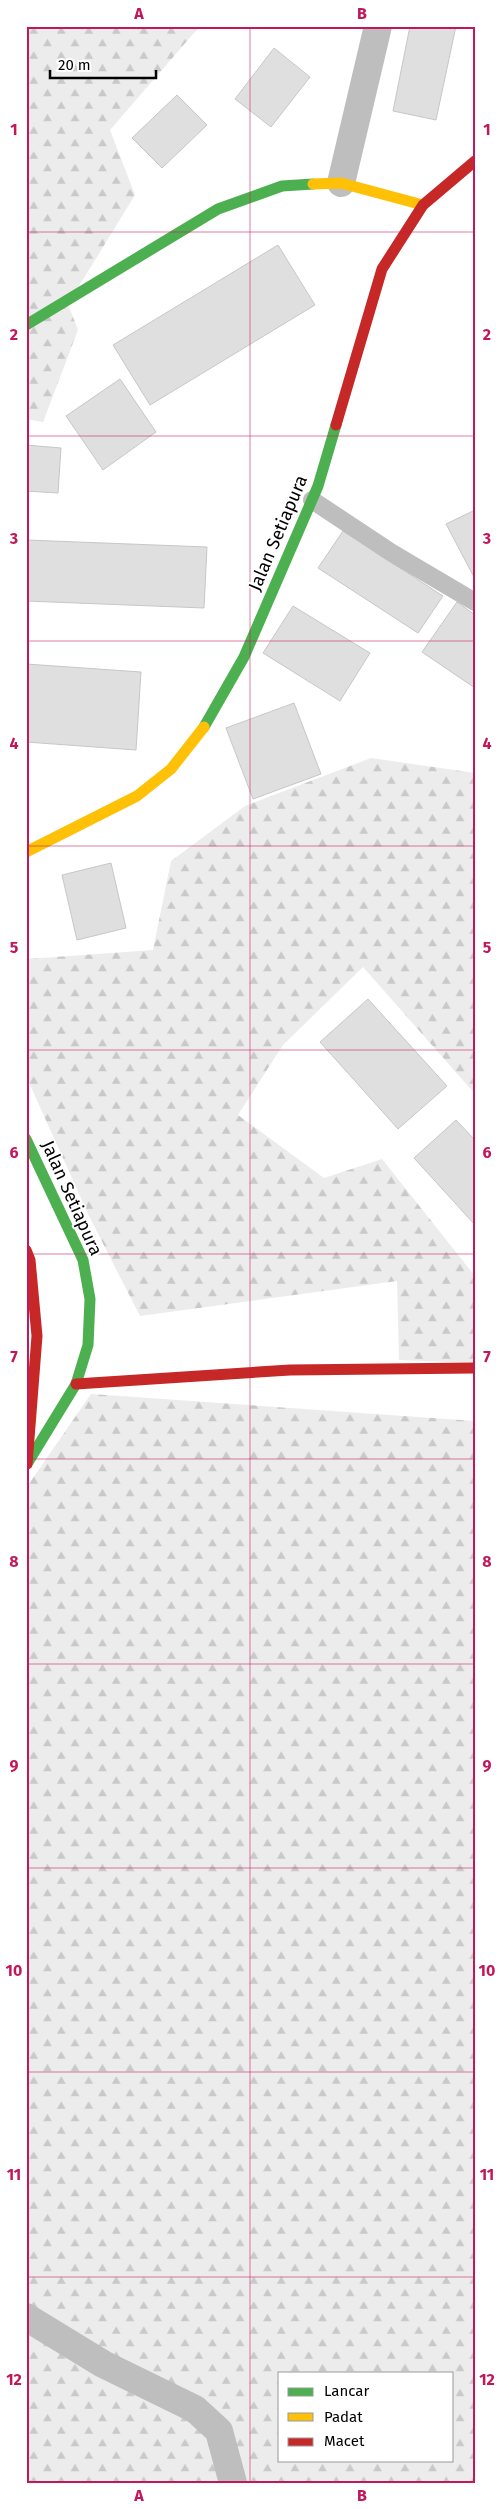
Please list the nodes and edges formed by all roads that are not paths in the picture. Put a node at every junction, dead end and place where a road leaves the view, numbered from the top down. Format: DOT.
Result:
graph roads {
  1 [pos="378,26"];
  2 [pos="475,161"];
  3 [pos="341,183"];
  4 [pos="423,205"];
  5 [pos="26,325"];
  6 [pos="312,500"];
  7 [pos="475,602"];
  8 [pos="26,852"];
  9 [pos="26,1139"];
  10 [pos="26,1250"];
  11 [pos="475,1368"];
  12 [pos="76,1384"];
  13 [pos="26,1464"];
  14 [pos="26,1468"];
  15 [pos="26,2317"];
  16 [pos="234,2483"];
  1 -- 3 [label="street"];
  2 -- 4 [label="street, Jalan Setiapura"];
  3 -- 4 [label="street"];
  3 -- 5 [label="street"];
  4 -- 6 [label="street, Jalan Setiapura"];
  6 -- 7 [label="lane"];
  6 -- 8 [label="street, Jalan Setiapura"];
  9 -- 12 [label="street, Jalan Setiapura"];
  10 -- 13 [label="street"];
  11 -- 12 [label="street"];
  12 -- 13 [label="street, Jalan Setiapura"];
  13 -- 14 [label="street"];
  15 -- 16 [label="street"];
}
